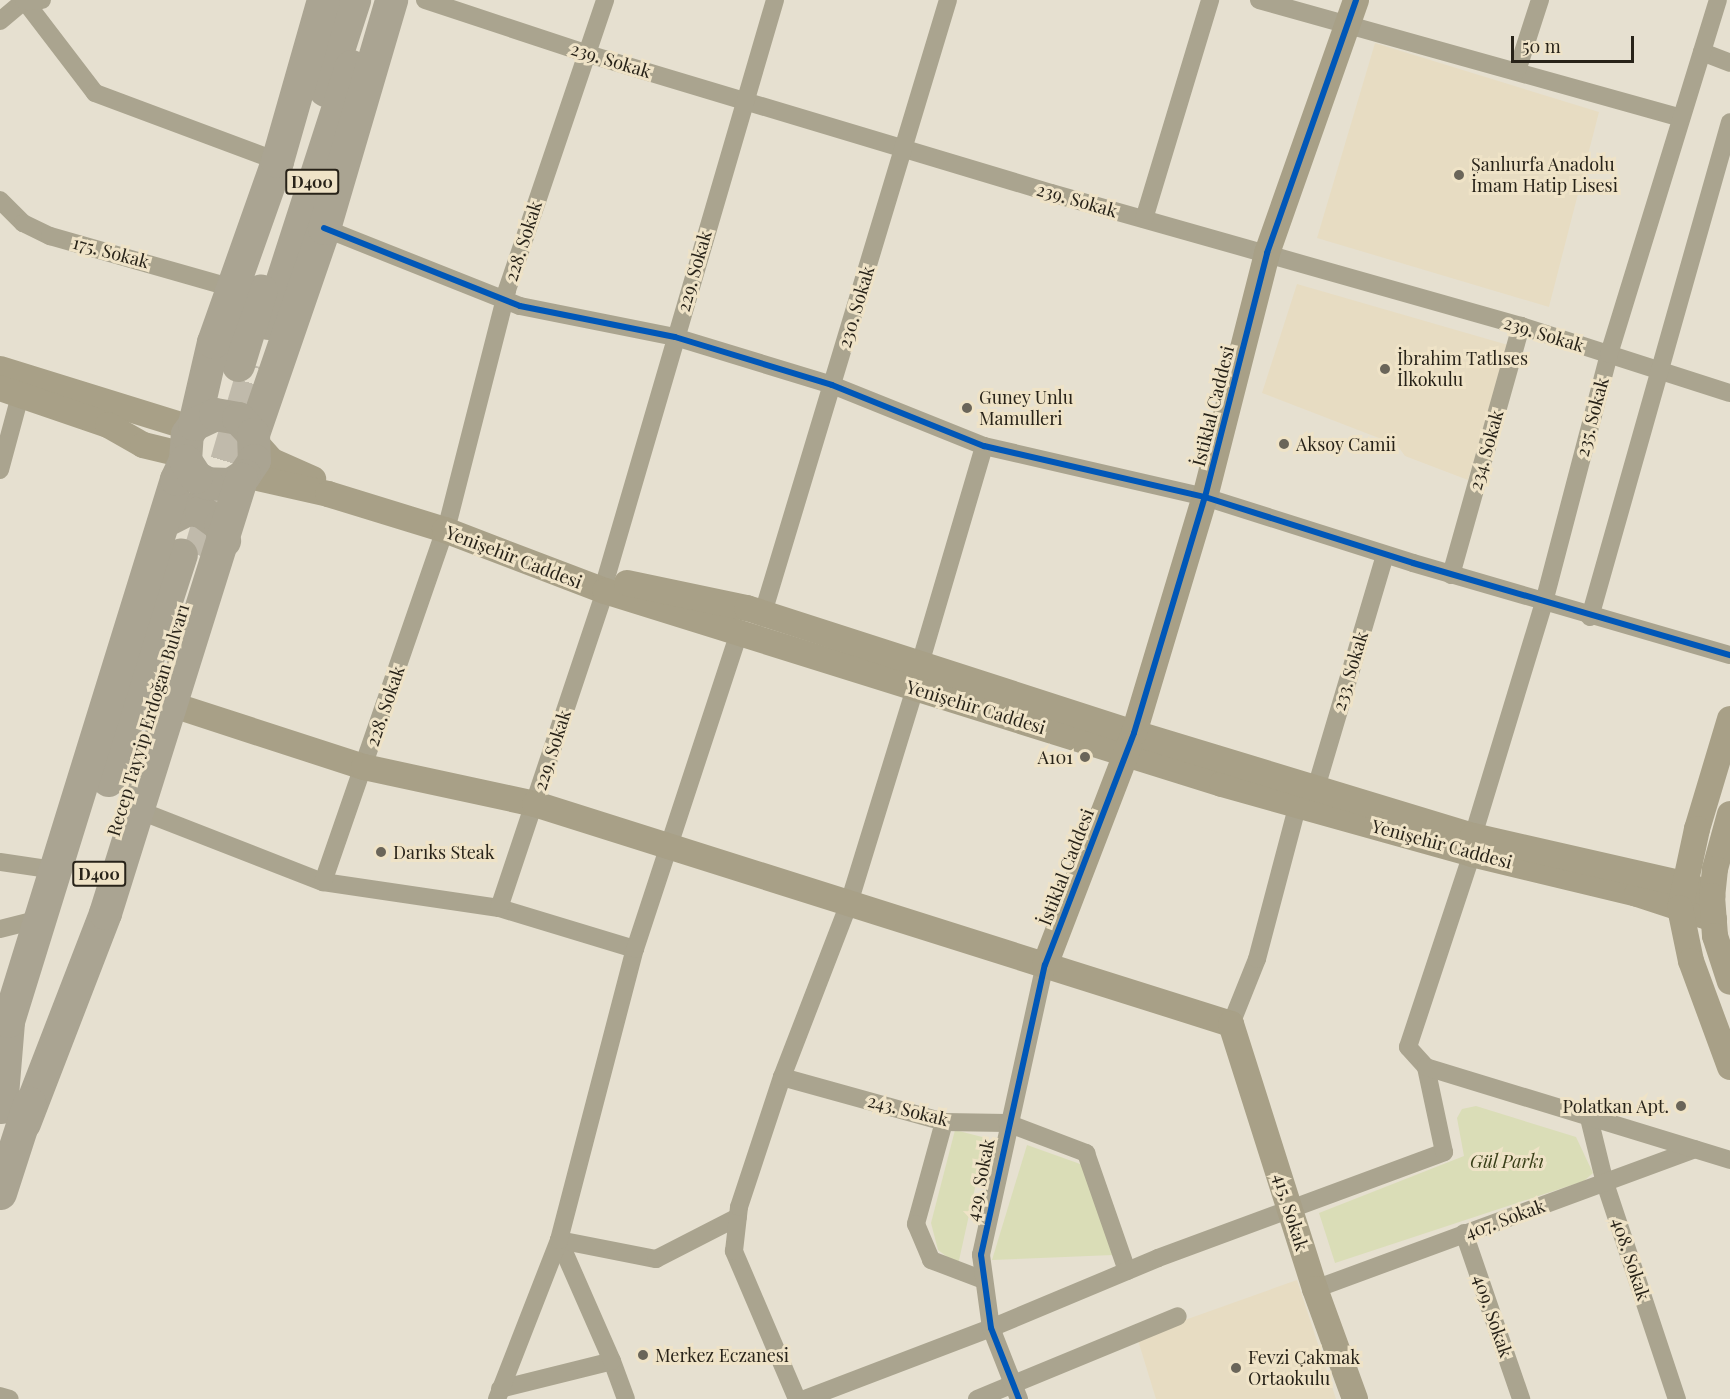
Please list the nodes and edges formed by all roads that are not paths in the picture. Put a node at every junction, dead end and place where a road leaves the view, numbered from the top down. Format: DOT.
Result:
graph roads {
  1 [pos="24,0"];
  2 [pos="42,0"];
  3 [pos="323,0"];
  4 [pos="354,0"];
  5 [pos="373,0"];
  6 [pos="391,0"];
  7 [pos="425,0"];
  8 [pos="605,0"];
  9 [pos="775,0"];
  10 [pos="948,0"];
  11 [pos="1210,0"];
  12 [pos="1259,0"];
  13 [pos="1540,0"];
  14 [pos="1718,0"];
  15 [pos="1351,11"];
  16 [pos="0,21"];
  17 [pos="1702,52"];
  18 [pos="588,54"];
  19 [pos="1730,63"];
  20 [pos="1517,71"];
  21 [pos="744,99"];
  22 [pos="1679,117"];
  23 [pos="1730,122"];
  24 [pos="904,147"];
  25 [pos="277,161"];
  26 [pos="0,200"];
  27 [pos="1144,219"];
  28 [pos="324,228"];
  29 [pos="1267,253"];
  30 [pos="232,288"];
  31 [pos="505,300"];
  32 [pos="1521,326"];
  33 [pos="675,337"];
  34 [pos="213,342"];
  35 [pos="1609,354"];
  36 [pos="255,368"];
  37 [pos="0,369"];
  38 [pos="1661,371"];
  39 [pos="832,385"];
  40 [pos="10,392"];
  41 [pos="1730,393"];
  42 [pos="254,438"];
  43 [pos="189,442"];
  44 [pos="984,446"];
  45 [pos="0,470"];
  46 [pos="242,477"];
  47 [pos="1205,497"];
  48 [pos="164,521"];
  49 [pos="446,526"];
  50 [pos="201,550"];
  51 [pos="1385,555"];
  52 [pos="1451,575"];
  53 [pos="605,585"];
  54 [pos="1544,603"];
  55 [pos="763,613"];
  56 [pos="1590,616"];
  57 [pos="739,633"];
  58 [pos="1730,655"];
  59 [pos="918,676"];
  60 [pos="173,705"];
  61 [pos="1730,719"];
  62 [pos="1129,743"];
  63 [pos="364,767"];
  64 [pos="1307,796"];
  65 [pos="535,804"];
  66 [pos="138,810"];
  67 [pos="1730,814"];
  68 [pos="1472,845"];
  69 [pos="670,847"];
  70 [pos="0,862"];
  71 [pos="55,870"];
  72 [pos="323,882"];
  73 [pos="1683,896"];
  74 [pos="849,903"];
  75 [pos="500,908"];
  76 [pos="1719,913"];
  77 [pos="40,919"];
  78 [pos="0,930"];
  79 [pos="635,949"];
  80 [pos="1045,965"];
  81 [pos="1730,982"];
  82 [pos="1231,1024"];
  83 [pos="3,1036"];
  84 [pos="1426,1067"];
  85 [pos="1730,1067"];
  86 [pos="782,1077"];
  87 [pos="8,1114"];
  88 [pos="1589,1118"];
  89 [pos="944,1122"];
  90 [pos="1007,1123"];
  91 [pos="1695,1149"];
  92 [pos="1730,1160"];
  93 [pos="1605,1183"];
  94 [pos="0,1193"];
  95 [pos="1291,1209"];
  96 [pos="738,1217"];
  97 [pos="1464,1233"];
  98 [pos="559,1240"];
  99 [pos="1127,1271"];
  100 [pos="981,1279"];
  101 [pos="1315,1289"];
  102 [pos="1178,1316"];
  103 [pos="991,1328"];
  104 [pos="612,1361"];
  105 [pos="1016,1391"];
  106 [pos="498,1394"];
  107 [pos="0,1396"];
  108 [pos="10,1399"];
  109 [pos="626,1399"];
  110 [pos="797,1399"];
  111 [pos="805,1399"];
  112 [pos="976,1399"];
  113 [pos="1355,1399"];
  114 [pos="1521,1399"];
  115 [pos="1677,1399"];
  1 -- 2 [label="street"];
  1 -- 16 [label="street"];
  1 -- 25 [label="street"];
  3 -- 25 [label="highway"];
  4 -- 36 [label="highway, D400"];
  5 -- 36 [label="highway, D400"];
  6 -- 28 [label="highway"];
  7 -- 18 [label="street, 239. Sokak"];
  8 -- 18 [label="street, 228. Sokak"];
  9 -- 21 [label="street, 229. Sokak"];
  10 -- 24 [label="street, 230. Sokak"];
  11 -- 27 [label="street"];
  12 -- 15 [label="street"];
  13 -- 20 [label="street"];
  14 -- 17 [label="street, 235. Sokak"];
  15 -- 20 [label="street"];
  15 -- 29 [label="main road, İstiklal Caddesi"];
  17 -- 19 [label="street"];
  17 -- 22 [label="street, 235. Sokak"];
  18 -- 21 [label="street, 239. Sokak"];
  18 -- 31 [label="street, 228. Sokak"];
  20 -- 22 [label="street"];
  21 -- 24 [label="street, 239. Sokak"];
  21 -- 33 [label="street, 229. Sokak"];
  22 -- 35 [label="street, 235. Sokak"];
  23 -- 38 [label="street"];
  24 -- 27 [label="street, 239. Sokak"];
  24 -- 39 [label="street, 230. Sokak"];
  25 -- 30 [label="highway"];
  26 -- 30 [label="street, 175. Sokak"];
  27 -- 29 [label="street, 239. Sokak"];
  28 -- 31 [label="street"];
  28 -- 36 [label="highway"];
  29 -- 32 [label="street, 239. Sokak"];
  29 -- 47 [label="main road, İstiklal Caddesi"];
  30 -- 34 [label="highway"];
  31 -- 33 [label="street"];
  31 -- 49 [label="street, 228. Sokak"];
  32 -- 35 [label="street, 239. Sokak"];
  32 -- 52 [label="street, 234. Sokak"];
  33 -- 39 [label="street"];
  33 -- 53 [label="street, 229. Sokak"];
  34 -- 36 [label="highway"];
  34 -- 43 [label="highway"];
  35 -- 38 [label="street, 239. Sokak"];
  35 -- 54 [label="street, 235. Sokak"];
  36 -- 42 [label="highway"];
  37 -- 43 [label="main road"];
  38 -- 41 [label="street, 239. Sokak"];
  38 -- 56 [label="street"];
  39 -- 44 [label="street"];
  39 -- 55 [label="street, 230. Sokak"];
  40 -- 43 [label="main road"];
  40 -- 45 [label="street"];
  42 -- 43 [label="highway"];
  42 -- 46 [label="highway"];
  42 -- 49 [label="main road, Yenişehir Caddesi"];
  43 -- 46 [label="highway"];
  43 -- 48 [label="highway"];
  44 -- 47 [label="street"];
  44 -- 59 [label="street"];
  46 -- 49 [label="main road, Yenişehir Caddesi"];
  46 -- 50 [label="highway"];
  47 -- 51 [label="street"];
  47 -- 62 [label="main road, İstiklal Caddesi"];
  48 -- 50 [label="highway"];
  48 -- 71 [label="highway"];
  49 -- 53 [label="main road, Yenişehir Caddesi"];
  49 -- 63 [label="street, 228. Sokak"];
  50 -- 60 [label="highway"];
  50 -- 87 [label="highway, Recep Tayyip Erdoğan Bulvarı / D400"];
  51 -- 52 [label="street"];
  51 -- 64 [label="street, 233. Sokak"];
  52 -- 54 [label="street"];
  53 -- 55 [label="main road, Yenişehir Caddesi"];
  53 -- 57 [label="main road, Yenişehir Caddesi"];
  53 -- 65 [label="street, 229. Sokak"];
  54 -- 56 [label="street"];
  54 -- 68 [label="street, 235. Sokak"];
  55 -- 59 [label="main road, Yenişehir Caddesi"];
  56 -- 58 [label="street"];
  57 -- 59 [label="main road, Yenişehir Caddesi"];
  57 -- 69 [label="street"];
  59 -- 62 [label="main road, Yenişehir Caddesi"];
  59 -- 74 [label="street"];
  60 -- 63 [label="main road"];
  60 -- 66 [label="highway"];
  61 -- 73 [label="main road"];
  62 -- 64 [label="main road, Yenişehir Caddesi"];
  62 -- 80 [label="main road, İstiklal Caddesi"];
  63 -- 65 [label="main road"];
  63 -- 72 [label="street, 228. Sokak"];
  64 -- 68 [label="main road, Yenişehir Caddesi"];
  64 -- 82 [label="street, 233. Sokak"];
  65 -- 69 [label="main road"];
  65 -- 75 [label="street, 229. Sokak"];
  66 -- 72 [label="street"];
  66 -- 87 [label="highway"];
  67 -- 76 [label="main road"];
  68 -- 73 [label="main road, Yenişehir Caddesi"];
  68 -- 84 [label="street, 235. Sokak"];
  69 -- 74 [label="main road"];
  69 -- 79 [label="street"];
  70 -- 71 [label="street"];
  71 -- 77 [label="highway"];
  72 -- 75 [label="street"];
  73 -- 76 [label="main road, Yenişehir Caddesi"];
  73 -- 85 [label="main road"];
  74 -- 80 [label="main road"];
  74 -- 86 [label="street"];
  75 -- 79 [label="street"];
  76 -- 81 [label="main road"];
  77 -- 78 [label="street"];
  77 -- 83 [label="highway"];
  79 -- 98 [label="street"];
  80 -- 82 [label="main road"];
  80 -- 90 [label="street, 429. Sokak"];
  82 -- 95 [label="main road, 415. Sokak"];
  83 -- 87 [label="highway"];
  84 -- 88 [label="street"];
  84 -- 95 [label="street"];
  86 -- 89 [label="street, 243. Sokak"];
  86 -- 96 [label="street"];
  87 -- 94 [label="highway, Recep Tayyip Erdoğan Bulvarı / D400"];
  88 -- 91 [label="street"];
  88 -- 93 [label="street, 408. Sokak"];
  89 -- 90 [label="street, 243. Sokak"];
  89 -- 100 [label="street"];
  90 -- 99 [label="street, 243. Sokak"];
  90 -- 100 [label="street, 429. Sokak"];
  91 -- 92 [label="street"];
  91 -- 93 [label="street, 407. Sokak"];
  93 -- 97 [label="street, 407. Sokak"];
  93 -- 115 [label="street, 408. Sokak"];
  95 -- 99 [label="street"];
  95 -- 101 [label="main road, 415. Sokak"];
  96 -- 98 [label="street"];
  96 -- 110 [label="street"];
  97 -- 101 [label="street, 407. Sokak"];
  97 -- 114 [label="street, 409. Sokak"];
  98 -- 104 [label="street"];
  98 -- 106 [label="street"];
  99 -- 103 [label="street"];
  100 -- 103 [label="street, 429. Sokak"];
  101 -- 113 [label="main road, 415. Sokak"];
  102 -- 105 [label="street"];
  103 -- 105 [label="street, 429. Sokak"];
  103 -- 111 [label="street"];
  104 -- 106 [label="street"];
  104 -- 109 [label="street"];
  105 -- 112 [label="street"];
  107 -- 108 [label="street"];
}
